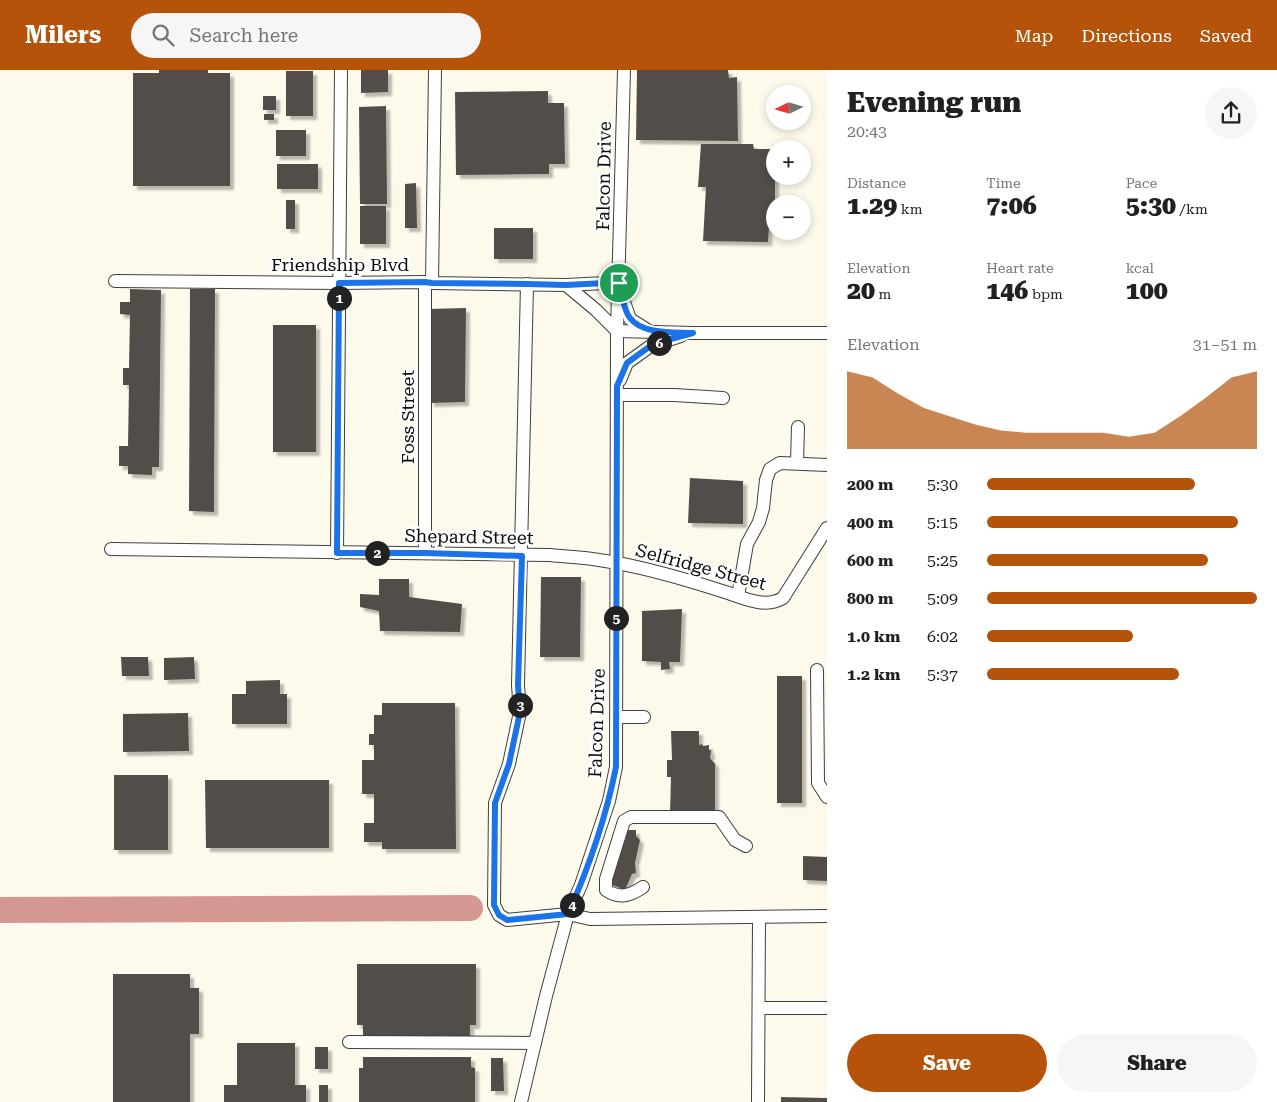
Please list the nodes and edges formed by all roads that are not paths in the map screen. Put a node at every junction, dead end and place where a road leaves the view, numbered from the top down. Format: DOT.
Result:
graph roads {
  1 [pos="341,70"];
  2 [pos="435,70"];
  3 [pos="624,70"];
  4 [pos="115,281"];
  5 [pos="339,283"];
  6 [pos="428,283"];
  7 [pos="619,283"];
  8 [pos="527,284"];
  9 [pos="566,285"];
  10 [pos="617,331"];
  11 [pos="650,332"];
  12 [pos="693,333"];
  13 [pos="827,333"];
  14 [pos="617,391"];
  15 [pos="723,398"];
  16 [pos="798,427"];
  17 [pos="797,464"];
  18 [pos="827,464"];
  19 [pos="827,528"];
  20 [pos="111,549"];
  21 [pos="337,553"];
  22 [pos="425,553"];
  23 [pos="522,556"];
  24 [pos="616,563"];
  25 [pos="738,596"];
  26 [pos="817,670"];
  27 [pos="617,717"];
  28 [pos="644,717"];
  29 [pos="827,797"];
  30 [pos="746,846"];
  31 [pos="643,887"];
  32 [pos="568,914"];
  33 [pos="827,916"];
  34 [pos="759,917"];
  35 [pos="759,1008"];
  36 [pos="827,1008"];
  37 [pos="349,1042"];
  38 [pos="535,1043"];
  39 [pos="522,1102"];
  40 [pos="758,1102"];
  1 -- 5 [label="street"];
  2 -- 6 [label="street, Foss Street"];
  3 -- 7 [label="street, Falcon Drive"];
  4 -- 5 [label="street, Friendship Blvd"];
  5 -- 6 [label="street, Friendship Blvd"];
  5 -- 21 [label="street"];
  6 -- 8 [label="street, Friendship Blvd"];
  6 -- 22 [label="street, Foss Street"];
  7 -- 9 [label="street, Friendship Blvd"];
  7 -- 10 [label="street, Falcon Drive"];
  7 -- 11 [label="street"];
  8 -- 9 [label="street, Friendship Blvd"];
  8 -- 23 [label="street"];
  9 -- 10 [label="street"];
  10 -- 11 [label="street"];
  10 -- 14 [label="street, Falcon Drive"];
  11 -- 12 [label="street"];
  12 -- 13 [label="street"];
  12 -- 14 [label="street"];
  14 -- 15 [label="street"];
  14 -- 24 [label="street, Falcon Drive"];
  16 -- 17 [label="street"];
  17 -- 18 [label="street"];
  17 -- 25 [label="street"];
  19 -- 25 [label="street, Selfridge Street"];
  20 -- 21 [label="street, Shepard Street"];
  21 -- 22 [label="street, Shepard Street"];
  22 -- 23 [label="street, Shepard Street"];
  23 -- 24 [label="street, Shepard Street"];
  23 -- 32 [label="street"];
  24 -- 25 [label="street, Selfridge Street"];
  24 -- 27 [label="street, Falcon Drive"];
  26 -- 29 [label="street"];
  27 -- 28 [label="street"];
  27 -- 32 [label="street, Falcon Drive"];
  30 -- 31 [label="street"];
  32 -- 34 [label="street"];
  32 -- 38 [label="street, Falcon Drive"];
  33 -- 34 [label="street"];
  34 -- 35 [label="street"];
  35 -- 36 [label="street"];
  35 -- 40 [label="street"];
  37 -- 38 [label="street"];
  38 -- 39 [label="street, Falcon Drive"];
}
